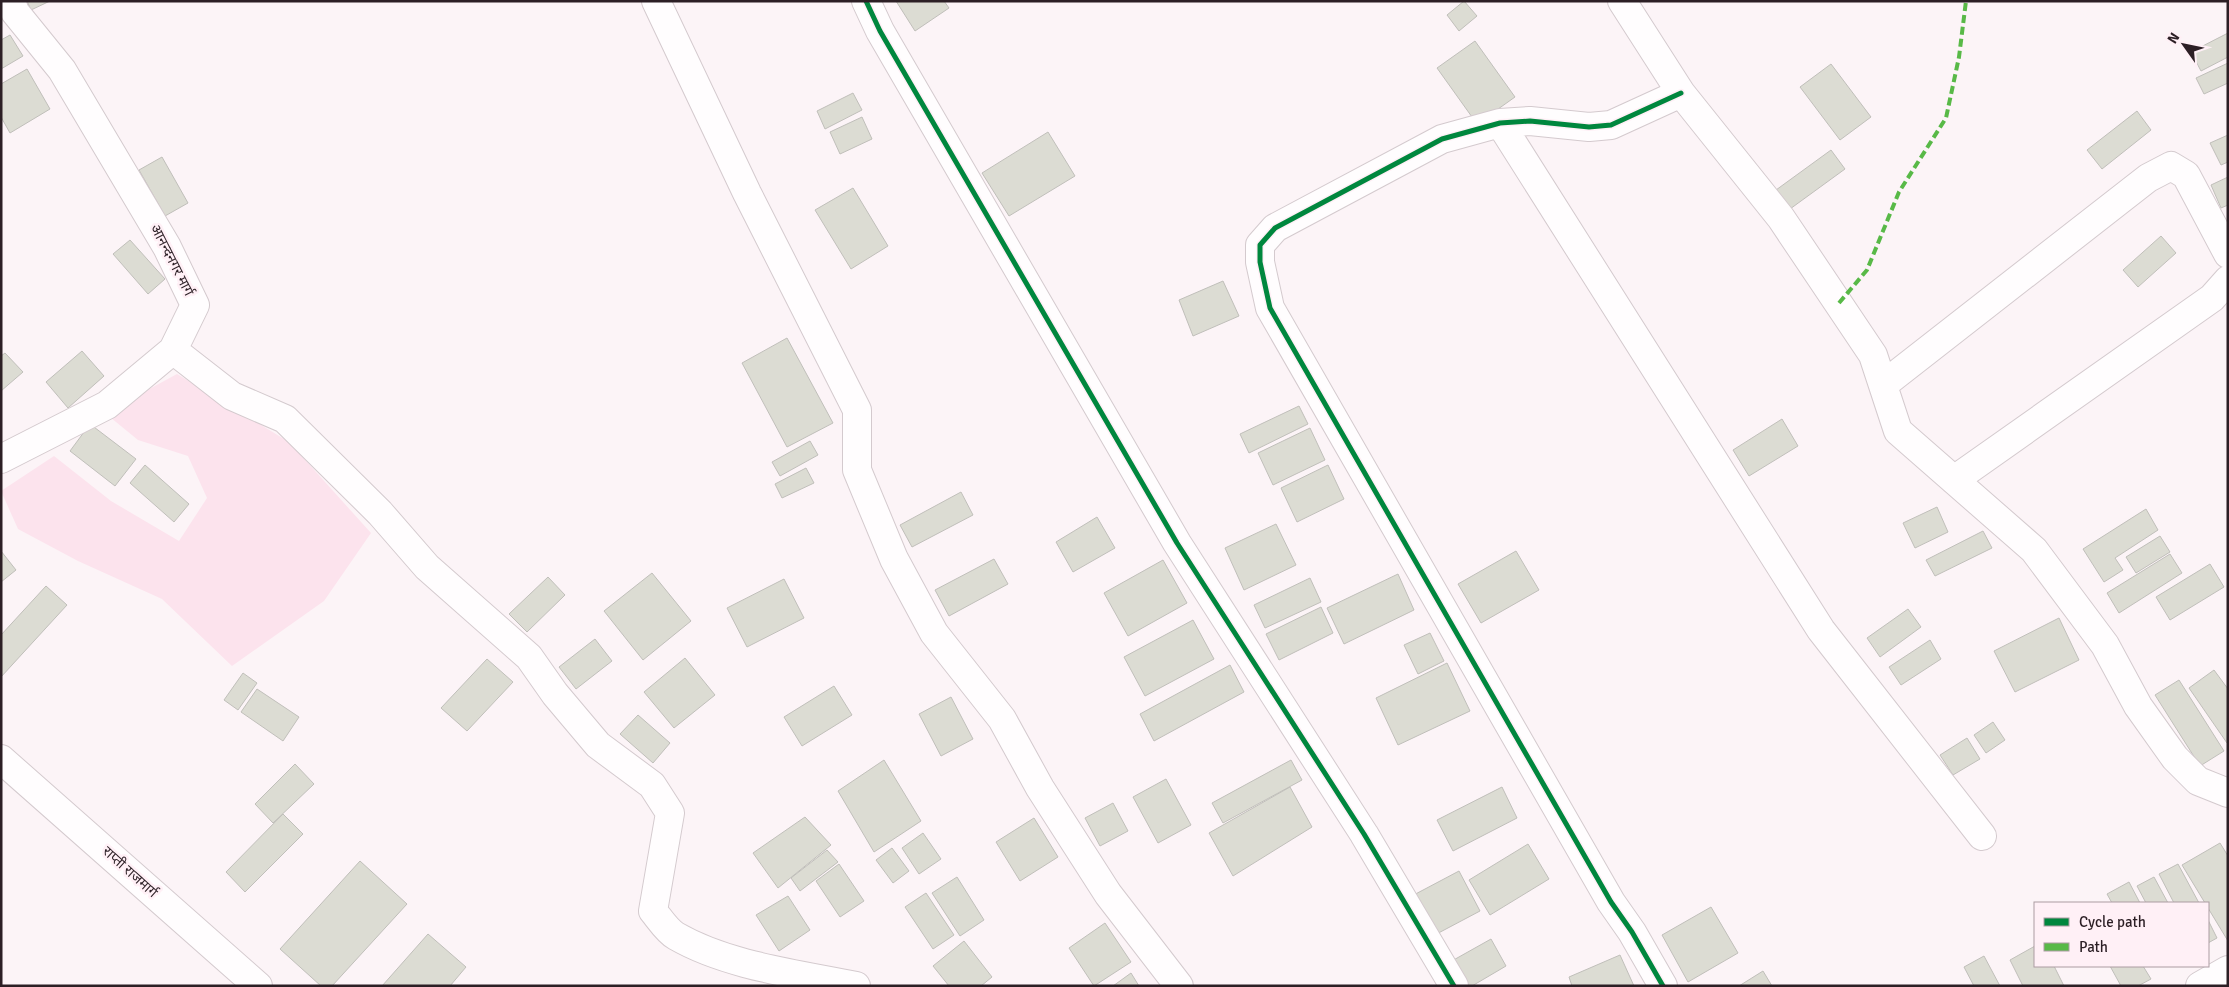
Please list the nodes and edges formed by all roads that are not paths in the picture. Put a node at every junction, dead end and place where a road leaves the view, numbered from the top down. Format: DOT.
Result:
graph roads {
  1 [pos="656,1"];
  2 [pos="866,1"];
  3 [pos="1622,1"];
  4 [pos="9,10"];
  5 [pos="1681,93"];
  6 [pos="1500,123"];
  7 [pos="2228,254"];
  8 [pos="2228,280"];
  9 [pos="173,350"];
  10 [pos="1883,385"];
  11 [pos="1,460"];
  12 [pos="1954,480"];
  13 [pos="1,759"];
  14 [pos="2228,793"];
  15 [pos="1982,836"];
  16 [pos="2228,970"];
  17 [pos="258,986"];
  18 [pos="856,986"];
  19 [pos="1179,986"];
  20 [pos="1454,986"];
  21 [pos="1663,986"];
  22 [pos="2200,986"];
  1 -- 19 [label="street"];
  2 -- 20 [label="street"];
  3 -- 5 [label="street"];
  4 -- 9 [label="street, आनन्दनगर मार्ग"];
  5 -- 6 [label="street"];
  5 -- 10 [label="street"];
  6 -- 15 [label="street"];
  6 -- 21 [label="street"];
  7 -- 10 [label="street"];
  8 -- 12 [label="street"];
  9 -- 11 [label="street, आनन्दनगर मार्ग"];
  9 -- 18 [label="street"];
  10 -- 12 [label="street"];
  12 -- 14 [label="street"];
  13 -- 17 [label="street, राप्ती राजमार्ग"];
  16 -- 22 [label="street"];
}
